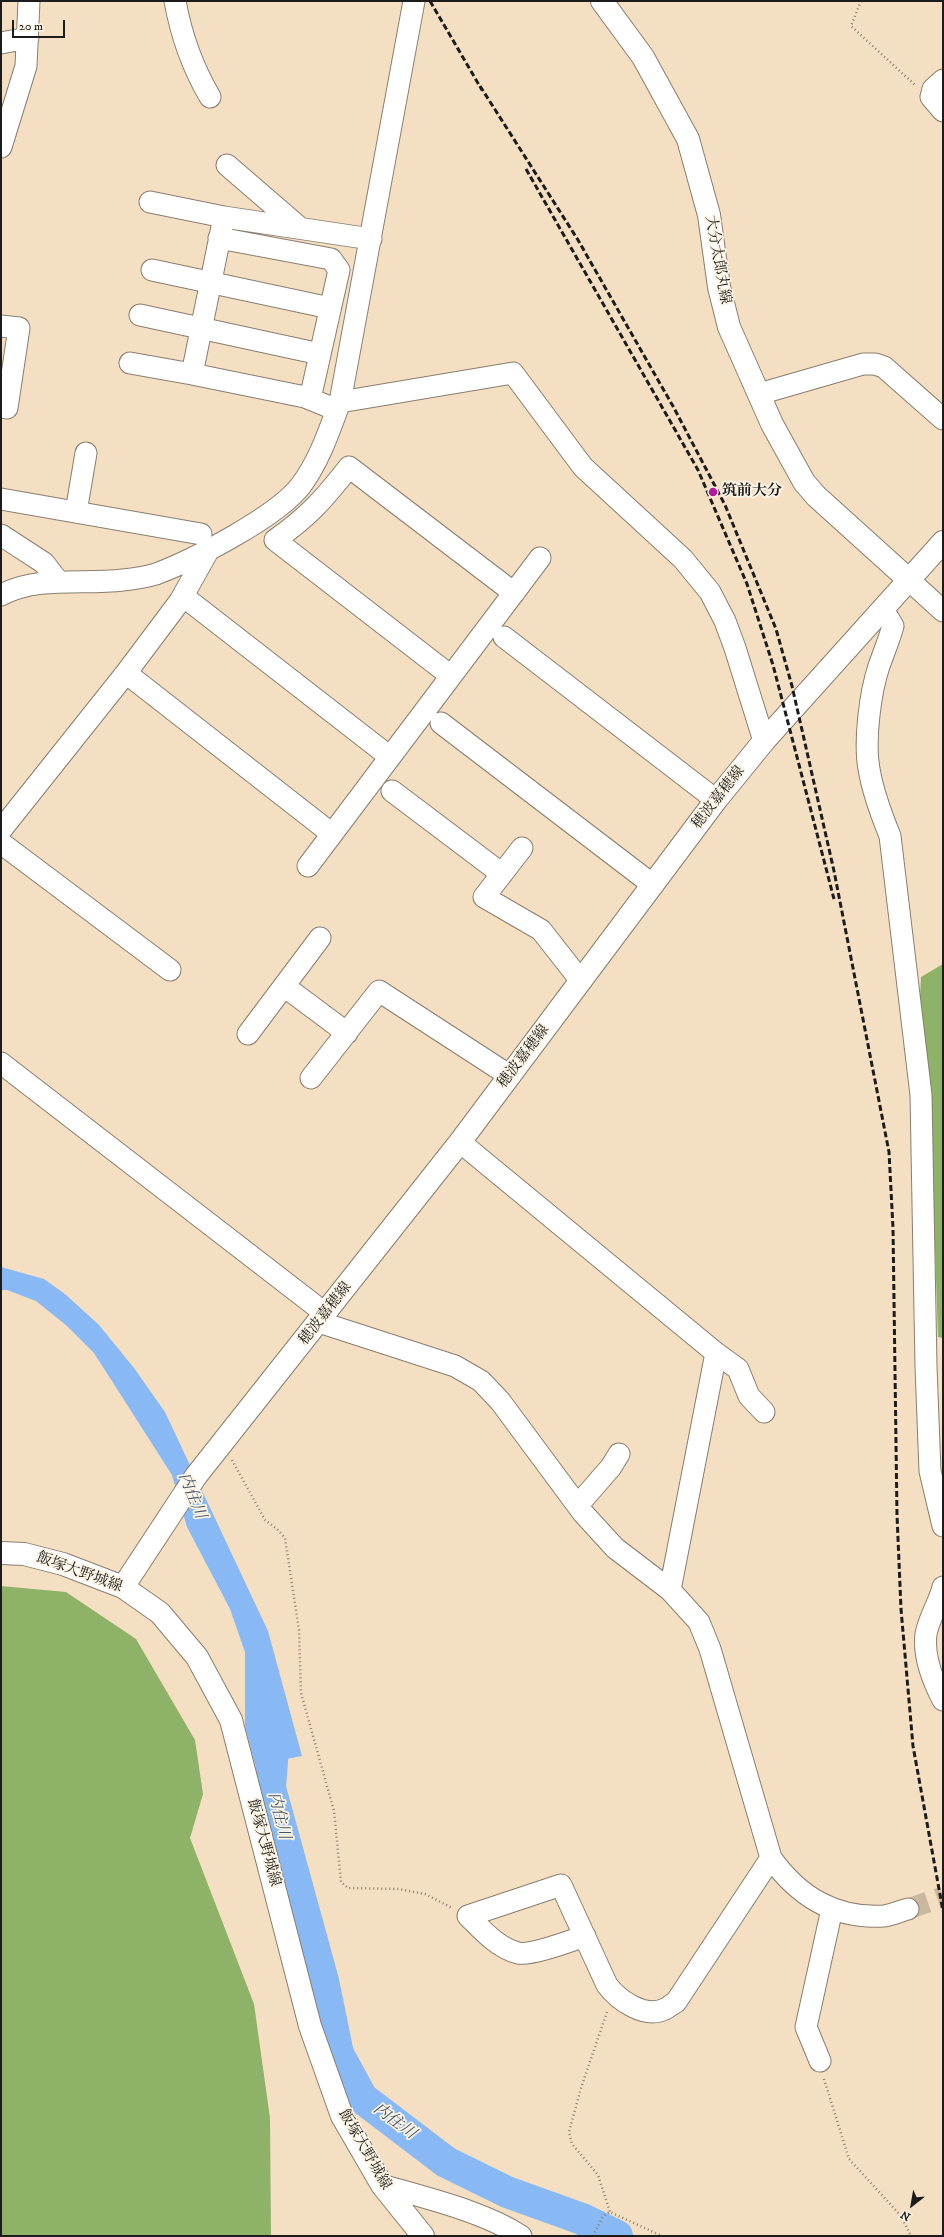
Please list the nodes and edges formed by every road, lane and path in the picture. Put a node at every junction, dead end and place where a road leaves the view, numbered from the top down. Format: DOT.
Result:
graph roads {
  1 [pos="29,1"];
  2 [pos="175,1"];
  3 [pos="414,1"];
  4 [pos="602,1"];
  5 [pos="861,1"];
  6 [pos="28,38"];
  7 [pos="1,42"];
  8 [pos="943,80"];
  9 [pos="210,97"];
  10 [pos="937,104"];
  11 [pos="1,147"];
  12 [pos="227,164"];
  13 [pos="150,202"];
  14 [pos="224,217"];
  15 [pos="300,228"];
  16 [pos="219,238"];
  17 [pos="371,239"];
  18 [pos="152,270"];
  19 [pos="211,282"];
  20 [pos="330,308"];
  21 [pos="140,315"];
  22 [pos="1,326"];
  23 [pos="202,327"];
  24 [pos="320,354"];
  25 [pos="130,363"];
  26 [pos="192,374"];
  27 [pos="759,394"];
  28 [pos="310,399"];
  29 [pos="338,406"];
  30 [pos="1,408"];
  31 [pos="943,419"];
  32 [pos="86,453"];
  33 [pos="1,499"];
  34 [pos="76,512"];
  35 [pos="1,535"];
  36 [pos="943,542"];
  37 [pos="204,543"];
  38 [pos="540,558"];
  39 [pos="909,580"];
  40 [pos="58,581"];
  41 [pos="514,593"];
  42 [pos="1,595"];
  43 [pos="183,596"];
  44 [pos="883,609"];
  45 [pos="943,610"];
  46 [pos="504,637"];
  47 [pos="126,673"];
  48 [pos="451,676"];
  49 [pos="441,723"];
  50 [pos="764,741"];
  51 [pos="390,757"];
  52 [pos="392,791"];
  53 [pos="716,800"];
  54 [pos="1,830"];
  55 [pos="332,834"];
  56 [pos="1,843"];
  57 [pos="522,848"];
  58 [pos="308,866"];
  59 [pos="502,874"];
  60 [pos="653,885"];
  61 [pos="320,938"];
  62 [pos="170,970"];
  63 [pos="581,981"];
  64 [pos="284,986"];
  65 [pos="347,1033"];
  66 [pos="248,1034"];
  67 [pos="1,1063"];
  68 [pos="510,1076"];
  69 [pos="311,1078"];
  70 [pos="460,1142"];
  71 [pos="322,1318"];
  72 [pos="716,1353"];
  73 [pos="764,1412"];
  74 [pos="222,1443"];
  75 [pos="618,1454"];
  76 [pos="578,1505"];
  77 [pos="943,1526"];
  78 [pos="1,1554"];
  79 [pos="122,1587"];
  80 [pos="943,1587"];
  81 [pos="670,1590"];
  82 [pos="943,1700"];
  83 [pos="771,1858"];
  84 [pos="832,1909"];
  85 [pos="908,1909"];
  86 [pos="468,1916"];
  87 [pos="585,1936"];
  88 [pos="615,1996"];
  89 [pos="820,2062"];
  90 [pos="382,2185"];
  91 [pos="610,2212"];
  92 [pos="423,2236"];
  93 [pos="521,2236"];
  94 [pos="593,2236"];
  95 [pos="662,2236"];
  96 [pos="912,2236"];
  1 -- 6 [label="street"];
  2 -- 9 [label="street"];
  3 -- 17 [label="street"];
  4 -- 27 [label="main road, 大分太郎丸線"];
  5 -- 10 [label="path"];
  6 -- 7 [label="street"];
  6 -- 11 [label="street"];
  8 -- 10 [label="street"];
  12 -- 15 [label="street"];
  13 -- 14 [label="street"];
  14 -- 15 [label="street"];
  14 -- 16 [label="street"];
  15 -- 17 [label="street"];
  16 -- 19 [label="street"];
  16 -- 20 [label="street"];
  17 -- 29 [label="street"];
  18 -- 19 [label="street"];
  19 -- 20 [label="street"];
  19 -- 23 [label="street"];
  20 -- 24 [label="street"];
  21 -- 23 [label="street"];
  22 -- 30 [label="street"];
  23 -- 24 [label="street"];
  23 -- 26 [label="street"];
  24 -- 28 [label="street"];
  25 -- 26 [label="street"];
  26 -- 28 [label="street"];
  27 -- 31 [label="street"];
  27 -- 39 [label="main road, 大分太郎丸線"];
  28 -- 29 [label="street"];
  29 -- 37 [label="street"];
  29 -- 50 [label="street"];
  32 -- 34 [label="street"];
  33 -- 34 [label="street"];
  34 -- 37 [label="street"];
  35 -- 40 [label="street"];
  36 -- 39 [label="main road, 穂波嘉穂線"];
  37 -- 40 [label="street"];
  37 -- 43 [label="street"];
  38 -- 41 [label="street"];
  39 -- 44 [label="main road, 穂波嘉穂線"];
  39 -- 45 [label="street"];
  40 -- 42 [label="street"];
  41 -- 48 [label="street"];
  41 -- 48 [label="street"];
  43 -- 47 [label="street"];
  43 -- 51 [label="street"];
  44 -- 50 [label="main road, 穂波嘉穂線"];
  44 -- 77 [label="street"];
  46 -- 53 [label="street"];
  47 -- 54 [label="street"];
  47 -- 55 [label="street"];
  48 -- 51 [label="street"];
  49 -- 60 [label="street"];
  50 -- 53 [label="main road, 穂波嘉穂線"];
  51 -- 55 [label="street"];
  52 -- 59 [label="street"];
  53 -- 60 [label="main road, 穂波嘉穂線"];
  55 -- 58 [label="street"];
  56 -- 62 [label="street"];
  57 -- 59 [label="street"];
  59 -- 63 [label="street"];
  60 -- 63 [label="main road, 穂波嘉穂線"];
  61 -- 64 [label="street"];
  63 -- 68 [label="main road, 穂波嘉穂線"];
  64 -- 65 [label="street"];
  64 -- 66 [label="street"];
  65 -- 68 [label="street"];
  65 -- 69 [label="street"];
  67 -- 71 [label="street"];
  68 -- 70 [label="main road, 穂波嘉穂線"];
  70 -- 71 [label="main road, 穂波嘉穂線"];
  70 -- 72 [label="street"];
  71 -- 74 [label="main road, 穂波嘉穂線"];
  71 -- 76 [label="street"];
  72 -- 73 [label="street"];
  72 -- 81 [label="street"];
  74 -- 79 [label="main road, 穂波嘉穂線"];
  74 -- 86 [label="path"];
  75 -- 76 [label="street"];
  76 -- 81 [label="street"];
  78 -- 79 [label="main road, 飯塚大野城線"];
  79 -- 90 [label="main road, 飯塚大野城線"];
  80 -- 82 [label="street"];
  81 -- 83 [label="street"];
  83 -- 84 [label="street"];
  83 -- 88 [label="street"];
  84 -- 85 [label="street"];
  84 -- 89 [label="street"];
  86 -- 87 [label="street"];
  86 -- 87 [label="street"];
  87 -- 88 [label="street"];
  88 -- 91 [label="path"];
  89 -- 96 [label="path"];
  90 -- 92 [label="main road, 飯塚大野城線"];
  90 -- 93 [label="street"];
  91 -- 94 [label="path"];
  91 -- 95 [label="path"];
}
